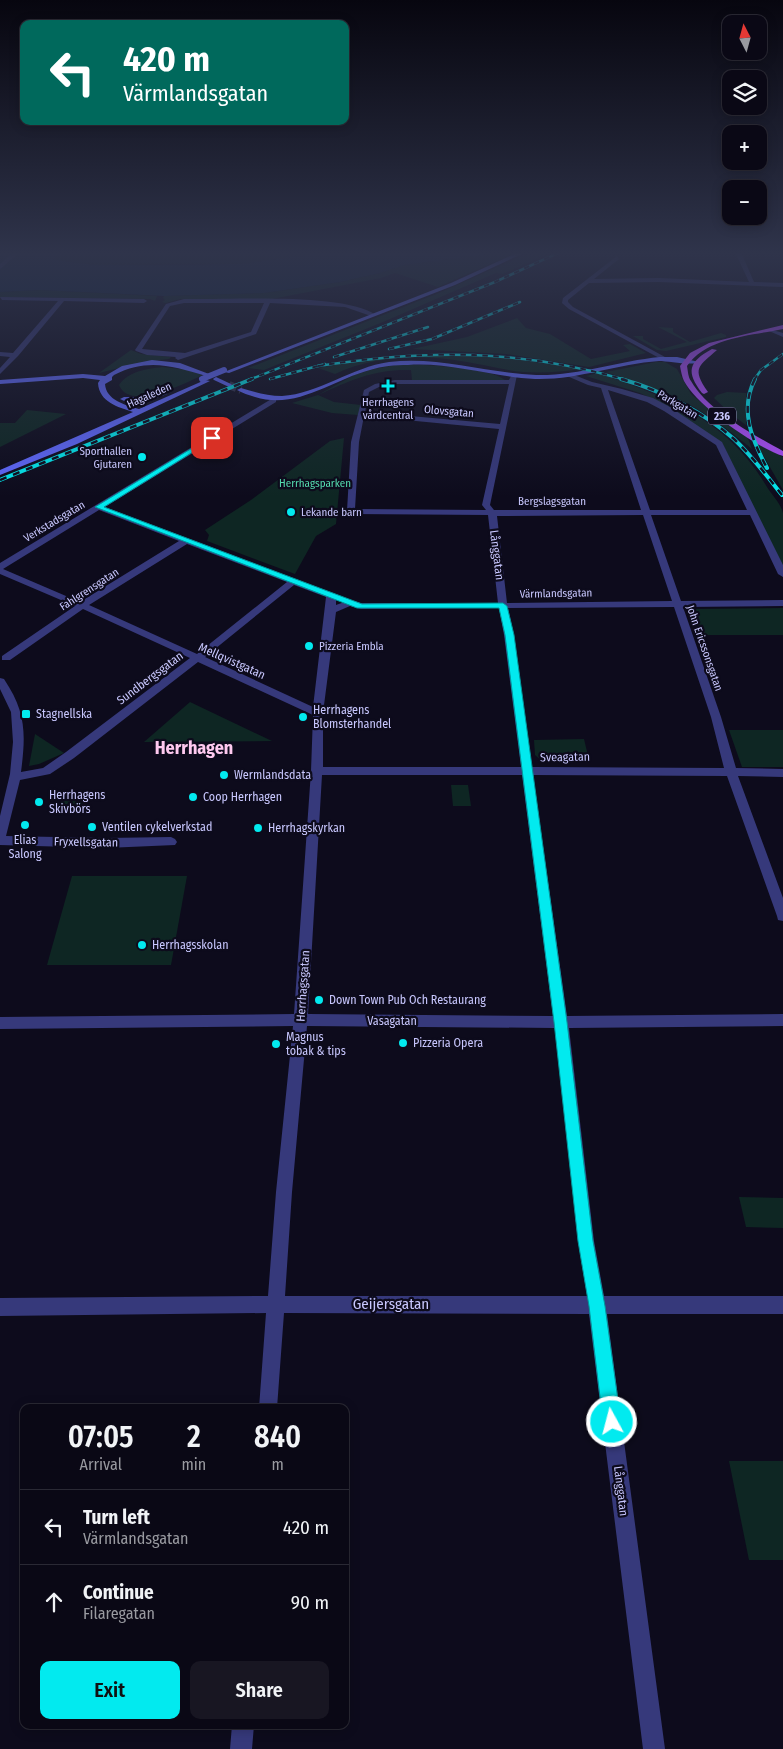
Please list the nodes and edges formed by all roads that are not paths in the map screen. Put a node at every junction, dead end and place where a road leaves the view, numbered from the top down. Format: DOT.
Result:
graph roads {
  1 [pos="34,334"];
  2 [pos="149,334"];
  3 [pos="252,334"];
  4 [pos="323,334"];
  5 [pos="618,334"];
  6 [pos="767,334"];
  7 [pos="770,334"];
  8 [pos="0,354"];
  9 [pos="16,355"];
  10 [pos="184,355"];
  11 [pos="663,358"];
  12 [pos="685,360"];
  13 [pos="696,362"];
  14 [pos="173,364"];
  15 [pos="0,372"];
  16 [pos="569,375"];
  17 [pos="205,378"];
  18 [pos="106,379"];
  19 [pos="216,379"];
  20 [pos="513,379"];
  21 [pos="0,382"];
  22 [pos="229,385"];
  23 [pos="604,388"];
  24 [pos="241,390"];
  25 [pos="115,393"];
  26 [pos="273,400"];
  27 [pos="122,402"];
  28 [pos="137,410"];
  29 [pos="363,414"];
  30 [pos="120,415"];
  31 [pos="503,427"];
  32 [pos="783,449"];
  33 [pos="783,454"];
  34 [pos="0,471"];
  35 [pos="98,507"];
  36 [pos="644,512"];
  37 [pos="753,512"];
  38 [pos="492,513"];
  39 [pos="185,541"];
  40 [pos="0,566"];
  41 [pos="0,571"];
  42 [pos="783,574"];
  43 [pos="292,582"];
  44 [pos="331,595"];
  45 [pos="350,603"];
  46 [pos="783,603"];
  47 [pos="79,604"];
  48 [pos="676,604"];
  49 [pos="503,606"];
  50 [pos="331,610"];
  51 [pos="6,658"];
  52 [pos="196,659"];
  53 [pos="0,681"];
  54 [pos="318,713"];
  55 [pos="318,771"];
  56 [pos="526,772"];
  57 [pos="731,772"];
  58 [pos="783,773"];
  59 [pos="15,777"];
  60 [pos="0,835"];
  61 [pos="0,840"];
  62 [pos="171,842"];
  63 [pos="783,916"];
  64 [pos="301,1020"];
  65 [pos="783,1020"];
  66 [pos="561,1022"];
  67 [pos="0,1023"];
  68 [pos="277,1303"];
  69 [pos="783,1304"];
  70 [pos="597,1306"];
  71 [pos="0,1307"];
  72 [pos="268,1404"];
  73 [pos="242,1729"];
  74 [pos="241,1749"];
  75 [pos="654,1749"];
  1 -- 9 [label="street"];
  2 -- 10 [label="street"];
  3 -- 10 [label="street"];
  4 -- 17 [label="street, Hagaleden, bridge"];
  5 -- 11 [label="street"];
  6 -- 12 [label="main road"];
  7 -- 13 [label="main road"];
  8 -- 9 [label="street"];
  9 -- 15 [label="street"];
  10 -- 14 [label="street"];
  11 -- 12 [label="street"];
  11 -- 16 [label="street"];
  12 -- 13 [label="street"];
  12 -- 33 [label="main road, 236"];
  13 -- 32 [label="main road, 236"];
  14 -- 17 [label="street"];
  14 -- 18 [label="street"];
  14 -- 18 [label="street"];
  16 -- 20 [label="street"];
  16 -- 23 [label="street, Parkgatan"];
  17 -- 27 [label="street"];
  17 -- 28 [label="street, Hagaleden"];
  18 -- 21 [label="street"];
  18 -- 27 [label="street"];
  19 -- 22 [label="street"];
  20 -- 26 [label="street"];
  20 -- 29 [label="street"];
  20 -- 31 [label="street, Långgatan"];
  23 -- 36 [label="street, John Ericssonsgatan"];
  23 -- 37 [label="street, Parkgatan"];
  24 -- 26 [label="street"];
  25 -- 27 [label="street"];
  26 -- 35 [label="street, Verkstadsgatan"];
  27 -- 28 [label="street"];
  27 -- 30 [label="street"];
  28 -- 30 [label="street, Hagaleden"];
  28 -- 34 [label="street, Hagaleden"];
  29 -- 31 [label="street, Olovsgatan"];
  29 -- 38 [label="street, Bergslagsgatan"];
  30 -- 34 [label="street, Hagaleden"];
  31 -- 38 [label="street, Långgatan"];
  35 -- 39 [label="street"];
  35 -- 40 [label="street, Verkstadsgatan"];
  36 -- 37 [label="street, Bergslagsgatan"];
  36 -- 38 [label="street, Bergslagsgatan"];
  36 -- 48 [label="street, John Ericssonsgatan"];
  37 -- 42 [label="street, Parkgatan"];
  38 -- 49 [label="street, Långgatan"];
  39 -- 43 [label="street"];
  39 -- 47 [label="street, Fahlgrensgatan"];
  41 -- 47 [label="street, Mellqvistgatan"];
  43 -- 44 [label="street"];
  43 -- 52 [label="street, Sundbergsgatan"];
  44 -- 45 [label="street"];
  44 -- 50 [label="street, Herrhagsgatan"];
  45 -- 49 [label="street, Värmlandsgatan"];
  45 -- 50 [label="street, Värmlandsgatan"];
  46 -- 48 [label="street, Värmlandsgatan"];
  47 -- 51 [label="street, Fahlgrensgatan"];
  47 -- 52 [label="street, Mellqvistgatan"];
  48 -- 49 [label="street, Värmlandsgatan"];
  48 -- 57 [label="street, John Ericssonsgatan"];
  49 -- 56 [label="street, Långgatan"];
  50 -- 54 [label="street, Herrhagsgatan"];
  52 -- 54 [label="street, Mellqvistgatan"];
  52 -- 59 [label="street, Sundbergsgatan"];
  53 -- 59 [label="street"];
  54 -- 55 [label="street, Herrhagsgatan"];
  55 -- 56 [label="street, Sveagatan"];
  55 -- 64 [label="street, Herrhagsgatan"];
  56 -- 57 [label="street, Sveagatan"];
  56 -- 66 [label="street, Långgatan"];
  57 -- 58 [label="street, Sveagatan"];
  57 -- 63 [label="street, John Ericssonsgatan"];
  59 -- 60 [label="street"];
  61 -- 62 [label="street, Fryxellsgatan"];
  64 -- 66 [label="street, Vasagatan"];
  64 -- 67 [label="street, Vasagatan"];
  64 -- 68 [label="street, Herrhagsgatan"];
  65 -- 66 [label="street, Vasagatan"];
  66 -- 70 [label="street, Långgatan"];
  68 -- 70 [label="street, Geijersgatan"];
  68 -- 71 [label="street, Geijersgatan"];
  68 -- 72 [label="street, Herrhagsgatan"];
  69 -- 70 [label="street, Geijersgatan"];
  70 -- 75 [label="street, Långgatan"];
  73 -- 74 [label="street"];
}
